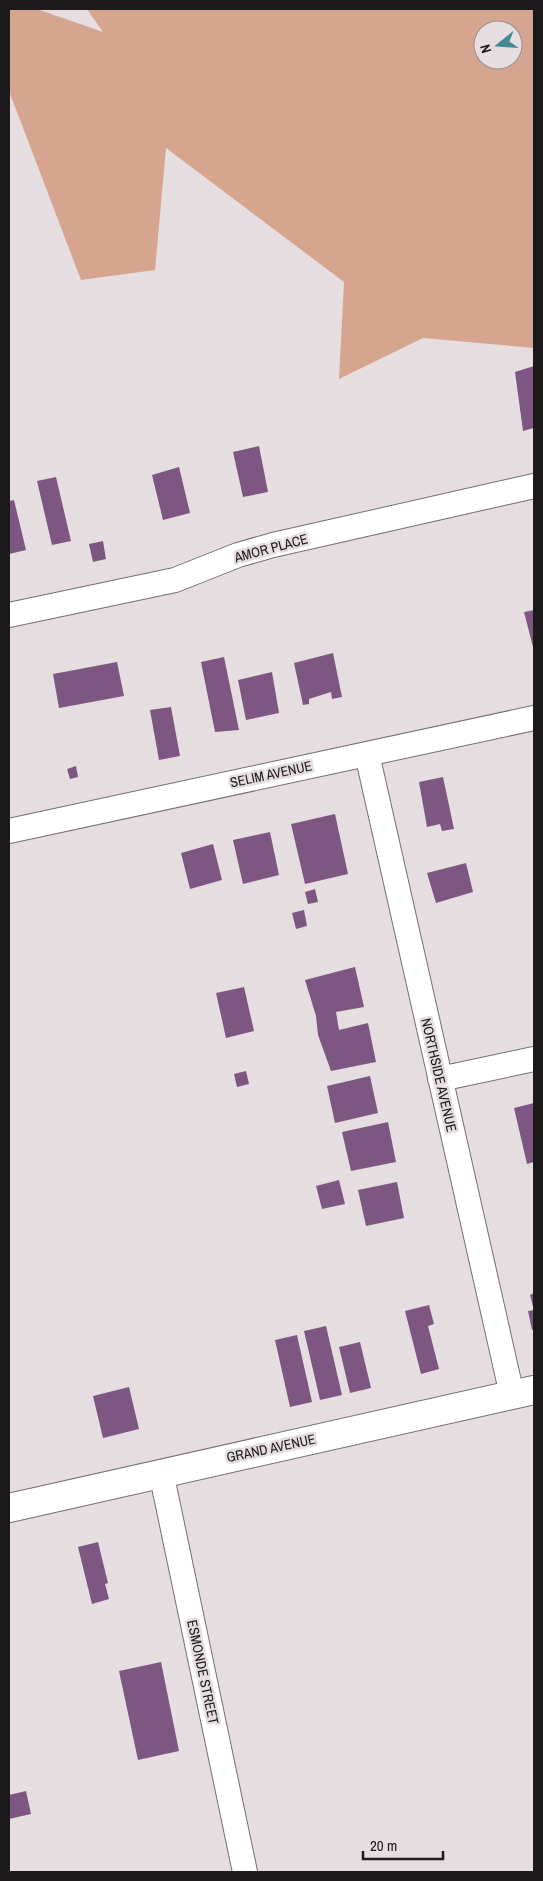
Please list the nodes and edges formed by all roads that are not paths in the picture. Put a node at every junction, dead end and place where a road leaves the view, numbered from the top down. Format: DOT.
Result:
graph roads {
  1 [pos="534,486"];
  2 [pos="9,615"];
  3 [pos="534,718"];
  4 [pos="367,754"];
  5 [pos="9,831"];
  6 [pos="534,1059"];
  7 [pos="440,1079"];
  8 [pos="523,1393"];
  9 [pos="161,1472"];
  10 [pos="9,1508"];
  11 [pos="245,1872"];
  1 -- 2 [label="street, AMOR PLACE"];
  3 -- 4 [label="street, SELIM AVENUE"];
  4 -- 5 [label="street, SELIM AVENUE"];
  4 -- 7 [label="street, NORTHSIDE AVENUE"];
  6 -- 7 [label="street"];
  7 -- 8 [label="street, NORTHSIDE AVENUE"];
  8 -- 9 [label="street, GRAND AVENUE"];
  9 -- 10 [label="street, GRAND AVENUE"];
  9 -- 11 [label="street, ESMONDE STREET"];
}
